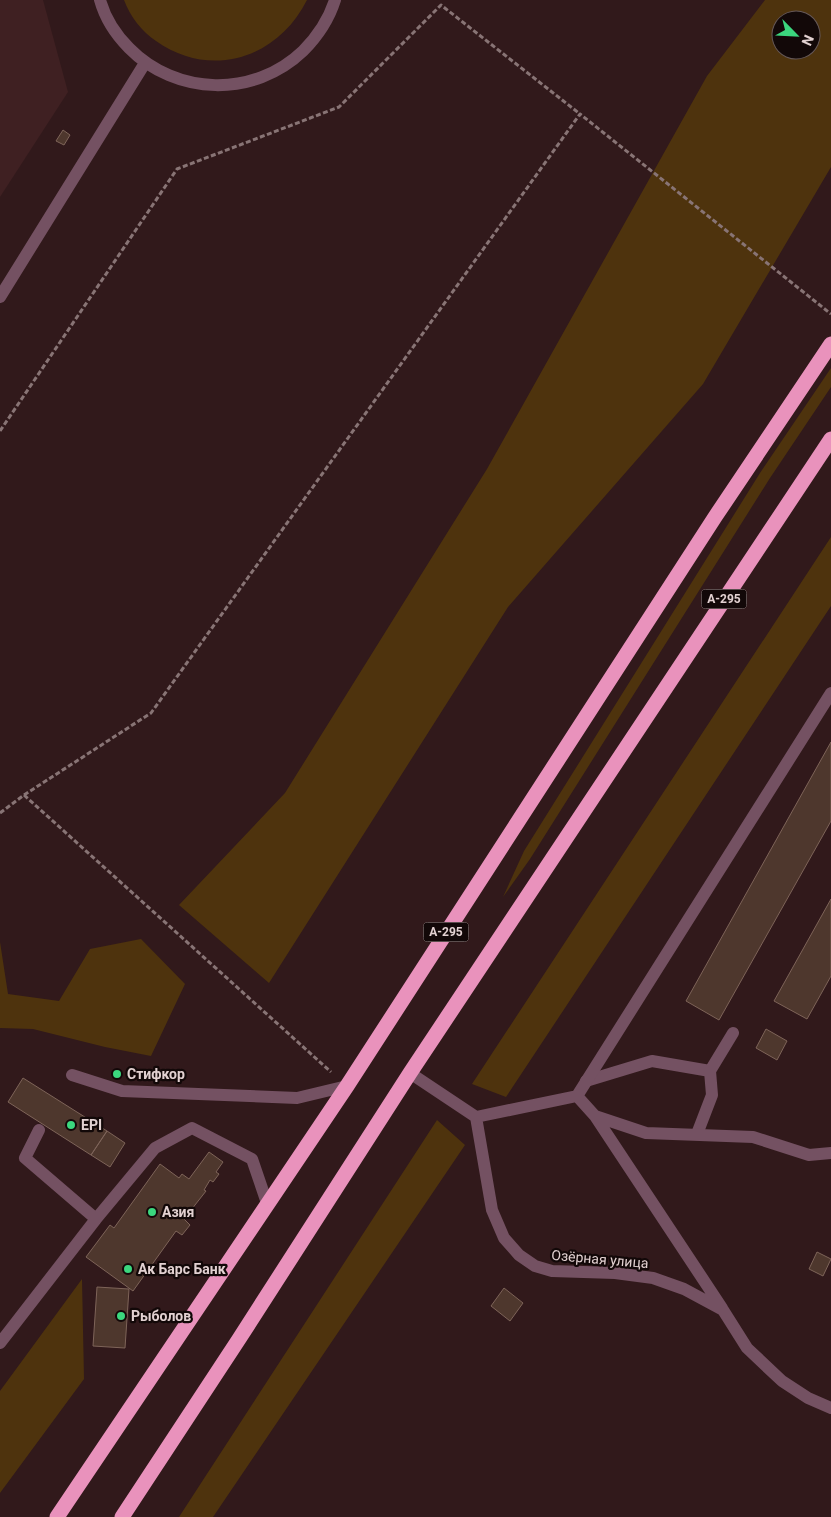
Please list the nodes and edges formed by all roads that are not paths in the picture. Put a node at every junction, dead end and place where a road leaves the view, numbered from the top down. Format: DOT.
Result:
graph roads {
  1 [pos="100,0"];
  2 [pos="334,0"];
  3 [pos="145,63"];
  4 [pos="0,297"];
  5 [pos="831,344"];
  6 [pos="831,439"];
  7 [pos="831,693"];
  8 [pos="733,1033"];
  9 [pos="710,1072"];
  10 [pos="410,1073"];
  11 [pos="72,1075"];
  12 [pos="586,1081"];
  13 [pos="347,1086"];
  14 [pos="577,1096"];
  15 [pos="595,1116"];
  16 [pos="476,1117"];
  17 [pos="39,1130"];
  18 [pos="697,1134"];
  19 [pos="831,1153"];
  20 [pos="267,1203"];
  21 [pos="96,1219"];
  22 [pos="723,1310"];
  23 [pos="0,1344"];
  24 [pos="831,1408"];
  25 [pos="57,1517"];
  26 [pos="122,1517"];
  1 -- 3 [label="street"];
  2 -- 3 [label="street"];
  3 -- 4 [label="street"];
  5 -- 13 [label="highway, А-295"];
  6 -- 10 [label="highway, А-295"];
  7 -- 12 [label="street"];
  8 -- 9 [label="street"];
  9 -- 12 [label="street"];
  9 -- 18 [label="street"];
  10 -- 16 [label="street"];
  10 -- 26 [label="highway, А-295"];
  11 -- 13 [label="street"];
  12 -- 14 [label="street"];
  13 -- 20 [label="highway, А-295"];
  14 -- 15 [label="street"];
  14 -- 16 [label="street"];
  15 -- 18 [label="street"];
  15 -- 22 [label="street"];
  16 -- 22 [label="street, Озёрная улица"];
  17 -- 21 [label="street"];
  18 -- 19 [label="street"];
  20 -- 21 [label="street"];
  20 -- 25 [label="highway, А-295"];
  21 -- 23 [label="street"];
  22 -- 24 [label="street, Озёрная улица"];
}
